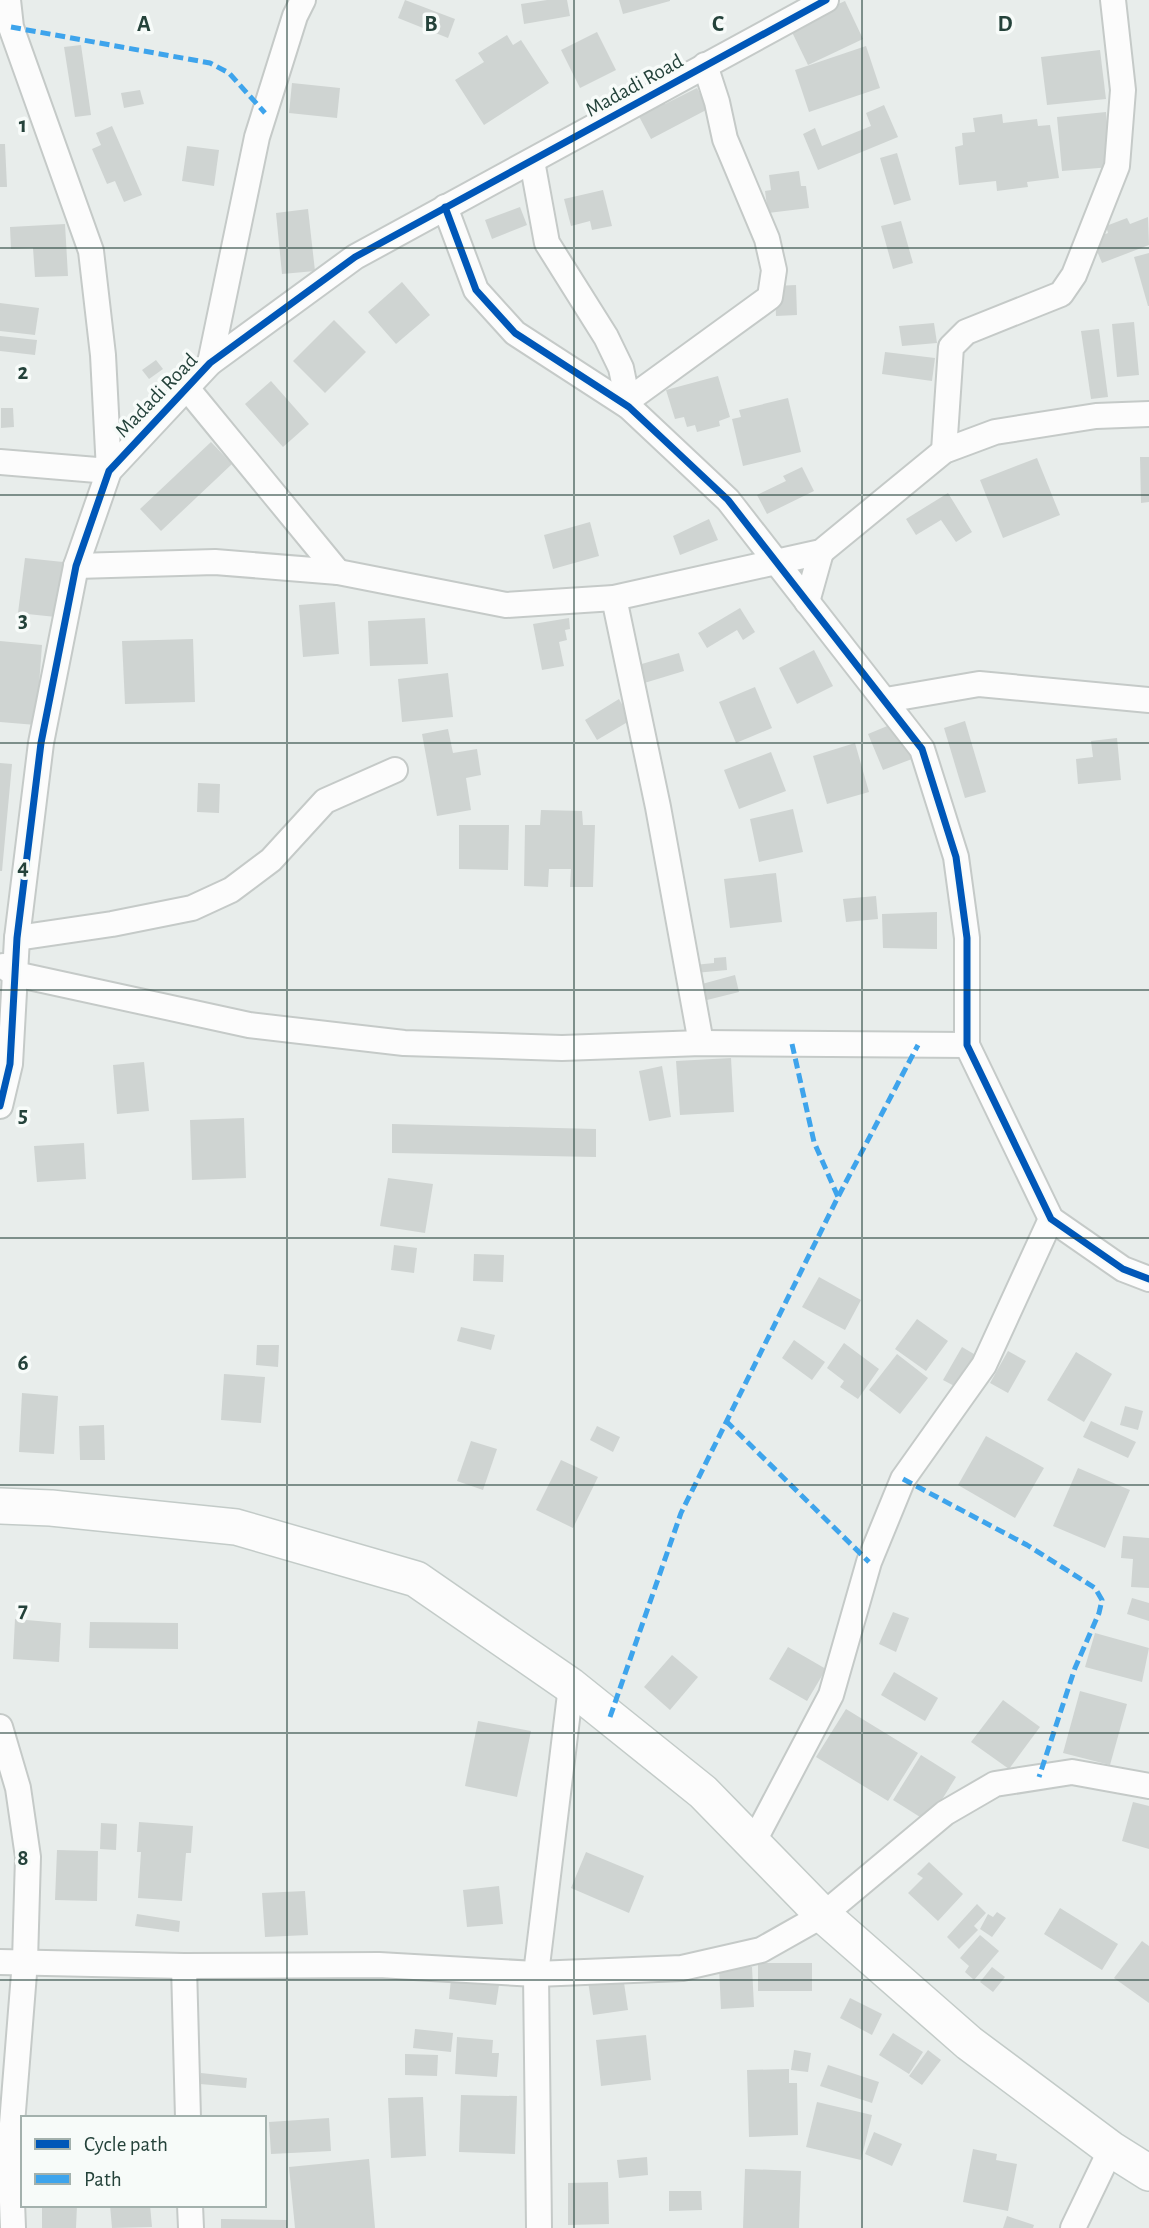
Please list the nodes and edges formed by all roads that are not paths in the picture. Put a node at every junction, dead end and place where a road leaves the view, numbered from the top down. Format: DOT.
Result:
graph roads {
  1 [pos="8,0"];
  2 [pos="303,0"];
  3 [pos="826,0"];
  4 [pos="1113,0"];
  5 [pos="705,65"];
  6 [pos="533,161"];
  7 [pos="445,207"];
  8 [pos="210,363"];
  9 [pos="186,387"];
  10 [pos="628,404"];
  11 [pos="1149,414"];
  12 [pos="944,451"];
  13 [pos="0,462"];
  14 [pos="109,471"];
  15 [pos="821,552"];
  16 [pos="777,563"];
  17 [pos="76,566"];
  18 [pos="338,572"];
  19 [pos="614,598"];
  20 [pos="807,602"];
  21 [pos="886,700"];
  22 [pos="1149,700"];
  23 [pos="395,770"];
  24 [pos="17,938"];
  25 [pos="8,969"];
  26 [pos="701,1043"];
  27 [pos="967,1045"];
  28 [pos="0,1106"];
  29 [pos="1051,1219"];
  30 [pos="1149,1279"];
  31 [pos="0,1506"];
  32 [pos="571,1686"];
  33 [pos="0,1727"];
  34 [pos="1149,1786"];
  35 [pos="753,1843"];
  36 [pos="823,1915"];
  37 [pos="25,1961"];
  38 [pos="0,1962"];
  39 [pos="184,1966"];
  40 [pos="536,1974"];
  41 [pos="188,2116"];
  42 [pos="1111,2149"];
  43 [pos="1149,2173"];
  44 [pos="190,2207"];
  45 [pos="13,2228"];
  46 [pos="191,2228"];
  47 [pos="539,2228"];
  48 [pos="1073,2228"];
  1 -- 14 [label="street"];
  2 -- 8 [label="street"];
  3 -- 5 [label="street, Madadi Road"];
  4 -- 12 [label="street"];
  5 -- 6 [label="street, Madadi Road"];
  5 -- 10 [label="street"];
  6 -- 7 [label="street, Madadi Road"];
  6 -- 10 [label="street"];
  7 -- 8 [label="street, Madadi Road"];
  7 -- 10 [label="street"];
  8 -- 9 [label="street, Madadi Road"];
  9 -- 14 [label="street, Madadi Road"];
  9 -- 18 [label="street"];
  10 -- 16 [label="street"];
  11 -- 12 [label="street"];
  12 -- 15 [label="street"];
  13 -- 14 [label="street"];
  14 -- 17 [label="street, Madadi Road"];
  15 -- 16 [label="street"];
  15 -- 20 [label="street"];
  16 -- 19 [label="street"];
  16 -- 20 [label="street"];
  17 -- 18 [label="street"];
  17 -- 24 [label="street, Madadi Road"];
  18 -- 19 [label="street"];
  19 -- 26 [label="street"];
  20 -- 21 [label="street"];
  21 -- 22 [label="street"];
  21 -- 27 [label="street"];
  23 -- 24 [label="street"];
  24 -- 25 [label="street, Madadi Road"];
  25 -- 26 [label="street"];
  25 -- 28 [label="street, Madadi Road"];
  26 -- 27 [label="street"];
  27 -- 29 [label="street"];
  29 -- 30 [label="street"];
  29 -- 35 [label="street"];
  31 -- 32 [label="main road"];
  32 -- 35 [label="main road"];
  32 -- 40 [label="street"];
  33 -- 37 [label="street"];
  34 -- 36 [label="street"];
  35 -- 36 [label="main road"];
  36 -- 40 [label="street"];
  36 -- 42 [label="main road"];
  37 -- 38 [label="street"];
  37 -- 39 [label="street"];
  37 -- 45 [label="street"];
  39 -- 40 [label="street"];
  39 -- 41 [label="street"];
  40 -- 47 [label="street"];
  42 -- 43 [label="main road"];
  42 -- 48 [label="street"];
  44 -- 46 [label="street"];
}
